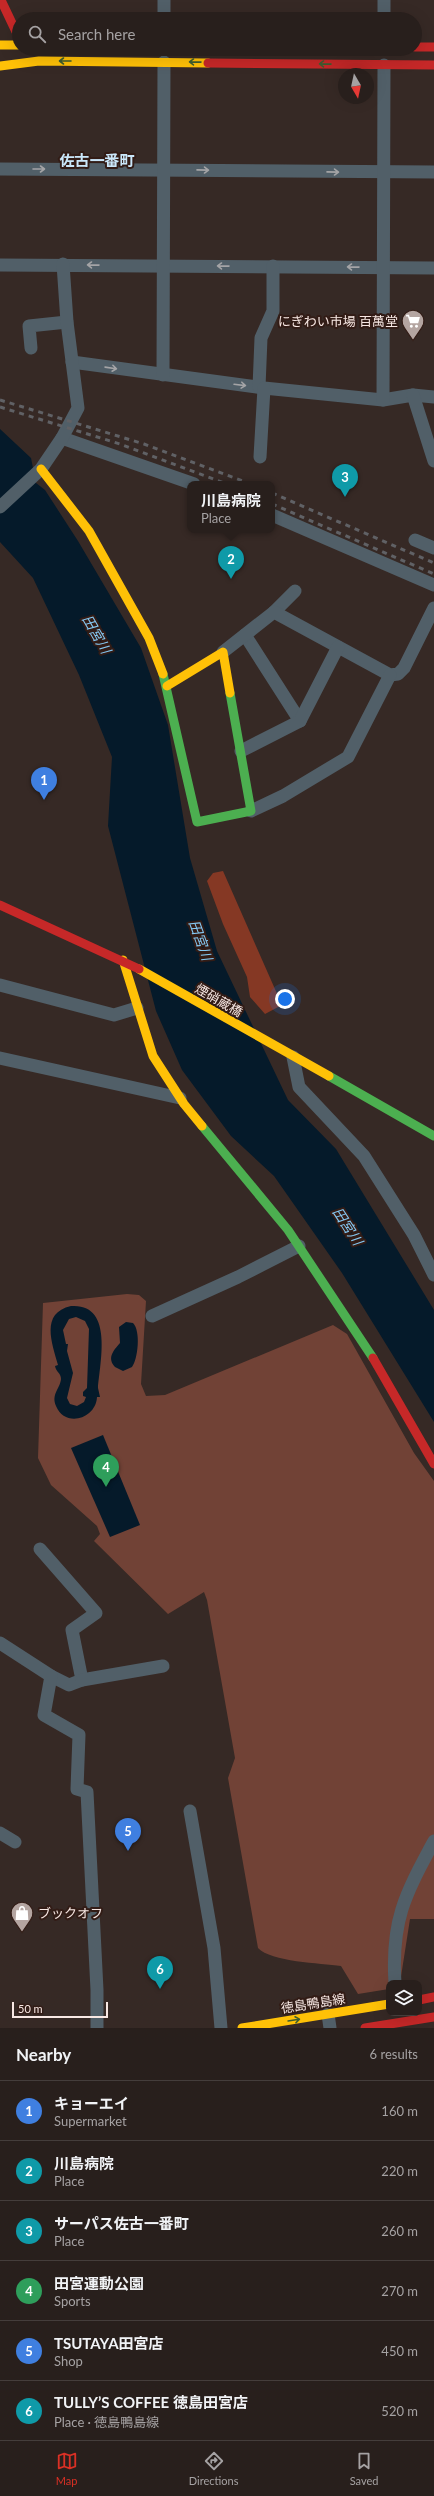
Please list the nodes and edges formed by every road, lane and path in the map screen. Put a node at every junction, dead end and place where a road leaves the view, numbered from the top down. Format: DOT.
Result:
graph roads {
  1 [pos="1,0"];
  2 [pos="164,0"];
  3 [pos="384,0"];
  4 [pos="164,12"];
  5 [pos="384,12"];
  6 [pos="12,23"];
  7 [pos="0,45"];
  8 [pos="12,45"];
  9 [pos="422,47"];
  10 [pos="434,47"];
  11 [pos="34,56"];
  12 [pos="39,62"];
  13 [pos="164,62"];
  14 [pos="384,65"];
  15 [pos="434,65"];
  16 [pos="0,66"];
  17 [pos="0,168"];
  18 [pos="164,169"];
  19 [pos="434,172"];
  20 [pos="384,173"];
  21 [pos="63,264"];
  22 [pos="0,265"];
  23 [pos="162,265"];
  24 [pos="273,266"];
  25 [pos="383,268"];
  26 [pos="434,268"];
  27 [pos="67,322"];
  28 [pos="31,348"];
  29 [pos="72,362"];
  30 [pos="163,375"];
  31 [pos="262,387"];
  32 [pos="413,395"];
  33 [pos="434,397"];
  34 [pos="383,400"];
  35 [pos="62,438"];
  36 [pos="260,457"];
  37 [pos="434,461"];
  38 [pos="39,470"];
  39 [pos="187,482"];
  40 [pos="0,507"];
  41 [pos="275,517"];
  42 [pos="415,540"];
  43 [pos="434,548"];
  44 [pos="434,585"];
  45 [pos="295,591"];
  46 [pos="434,608"];
  47 [pos="274,612"];
  48 [pos="245,635"];
  49 [pos="338,647"];
  50 [pos="223,652"];
  51 [pos="390,675"];
  52 [pos="167,686"];
  53 [pos="300,721"];
  54 [pos="241,751"];
  55 [pos="251,811"];
  56 [pos="0,904"];
  57 [pos="123,960"];
  58 [pos="0,985"];
  59 [pos="137,1008"];
  60 [pos="290,1056"];
  61 [pos="0,1058"];
  62 [pos="180,1098"];
  63 [pos="434,1136"];
  64 [pos="298,1246"];
  65 [pos="434,1275"];
  66 [pos="152,1316"];
  67 [pos="434,1464"];
  68 [pos="40,1549"];
  69 [pos="0,1643"];
  70 [pos="163,1666"];
  71 [pos="51,1676"];
  72 [pos="82,1680"];
  73 [pos="190,1811"];
  74 [pos="0,1834"];
  75 [pos="434,1841"];
  76 [pos="15,1842"];
  77 [pos="395,1980"];
  78 [pos="434,1997"];
  79 [pos="422,1999"];
  80 [pos="386,2004"];
  81 [pos="328,2014"];
  82 [pos="434,2017"];
  83 [pos="97,2028"];
  84 [pos="220,2028"];
  85 [pos="242,2028"];
  86 [pos="330,2028"];
  87 [pos="365,2028"];
  1 -- 6 [label="main road"];
  2 -- 4 [label="street"];
  3 -- 5 [label="street"];
  7 -- 8 [label="main road"];
  9 -- 10 [label="main road"];
  11 -- 12 [label="main road"];
  13 -- 12 [label="main road, one-way"];
  12 -- 16 [label="main road"];
  14 -- 13 [label="main road, one-way"];
  13 -- 18 [label="street"];
  14 -- 15 [label="main road"];
  14 -- 20 [label="street"];
  17 -- 18 [label="street, one-way"];
  18 -- 20 [label="street, one-way"];
  18 -- 23 [label="street"];
  19 -- 20 [label="street"];
  20 -- 25 [label="street"];
  21 -- 22 [label="street"];
  23 -- 21 [label="street, one-way"];
  21 -- 27 [label="street"];
  24 -- 23 [label="street, one-way"];
  23 -- 30 [label="street"];
  25 -- 24 [label="street, one-way"];
  24 -- 31 [label="street"];
  25 -- 26 [label="street"];
  25 -- 34 [label="street"];
  27 -- 28 [label="street"];
  27 -- 29 [label="street"];
  29 -- 30 [label="street, one-way"];
  29 -- 35 [label="street"];
  30 -- 31 [label="street, one-way"];
  31 -- 34 [label="street"];
  31 -- 36 [label="street"];
  32 -- 33 [label="street"];
  32 -- 34 [label="street"];
  32 -- 37 [label="street"];
  35 -- 38 [label="street"];
  35 -- 39 [label="street"];
  38 -- 40 [label="street"];
  38 -- 52 [label="main road"];
  41 -- 44 [label="street"];
  42 -- 43 [label="street"];
  45 -- 47 [label="street"];
  46 -- 51 [label="street"];
  47 -- 48 [label="street"];
  47 -- 49 [label="street"];
  48 -- 50 [label="street"];
  48 -- 53 [label="street"];
  49 -- 51 [label="street"];
  49 -- 53 [label="street"];
  50 -- 52 [label="main road"];
  50 -- 54 [label="main road"];
  51 -- 55 [label="street"];
  52 -- 55 [label="main road"];
  53 -- 54 [label="street"];
  54 -- 55 [label="main road"];
  56 -- 57 [label="main road, 煙硝蔵橋"];
  57 -- 59 [label="main road"];
  57 -- 60 [label="main road, 煙硝蔵橋"];
  58 -- 59 [label="street"];
  59 -- 62 [label="main road"];
  60 -- 63 [label="main road, 煙硝蔵橋"];
  60 -- 65 [label="street"];
  61 -- 62 [label="street"];
  62 -- 64 [label="main road"];
  64 -- 66 [label="street"];
  64 -- 67 [label="main road"];
  68 -- 72 [label="street"];
  69 -- 71 [label="street"];
  70 -- 72 [label="street"];
  71 -- 72 [label="street"];
  71 -- 83 [label="street"];
  73 -- 84 [label="street"];
  74 -- 76 [label="street"];
  75 -- 77 [label="street"];
  78 -- 79 [label="main road"];
  80 -- 81 [label="main road, 徳島鴨島線"];
  85 -- 81 [label="main road, 徳島鴨島線, one-way"];
  81 -- 86 [label="street"];
  82 -- 87 [label="main road"];
}
